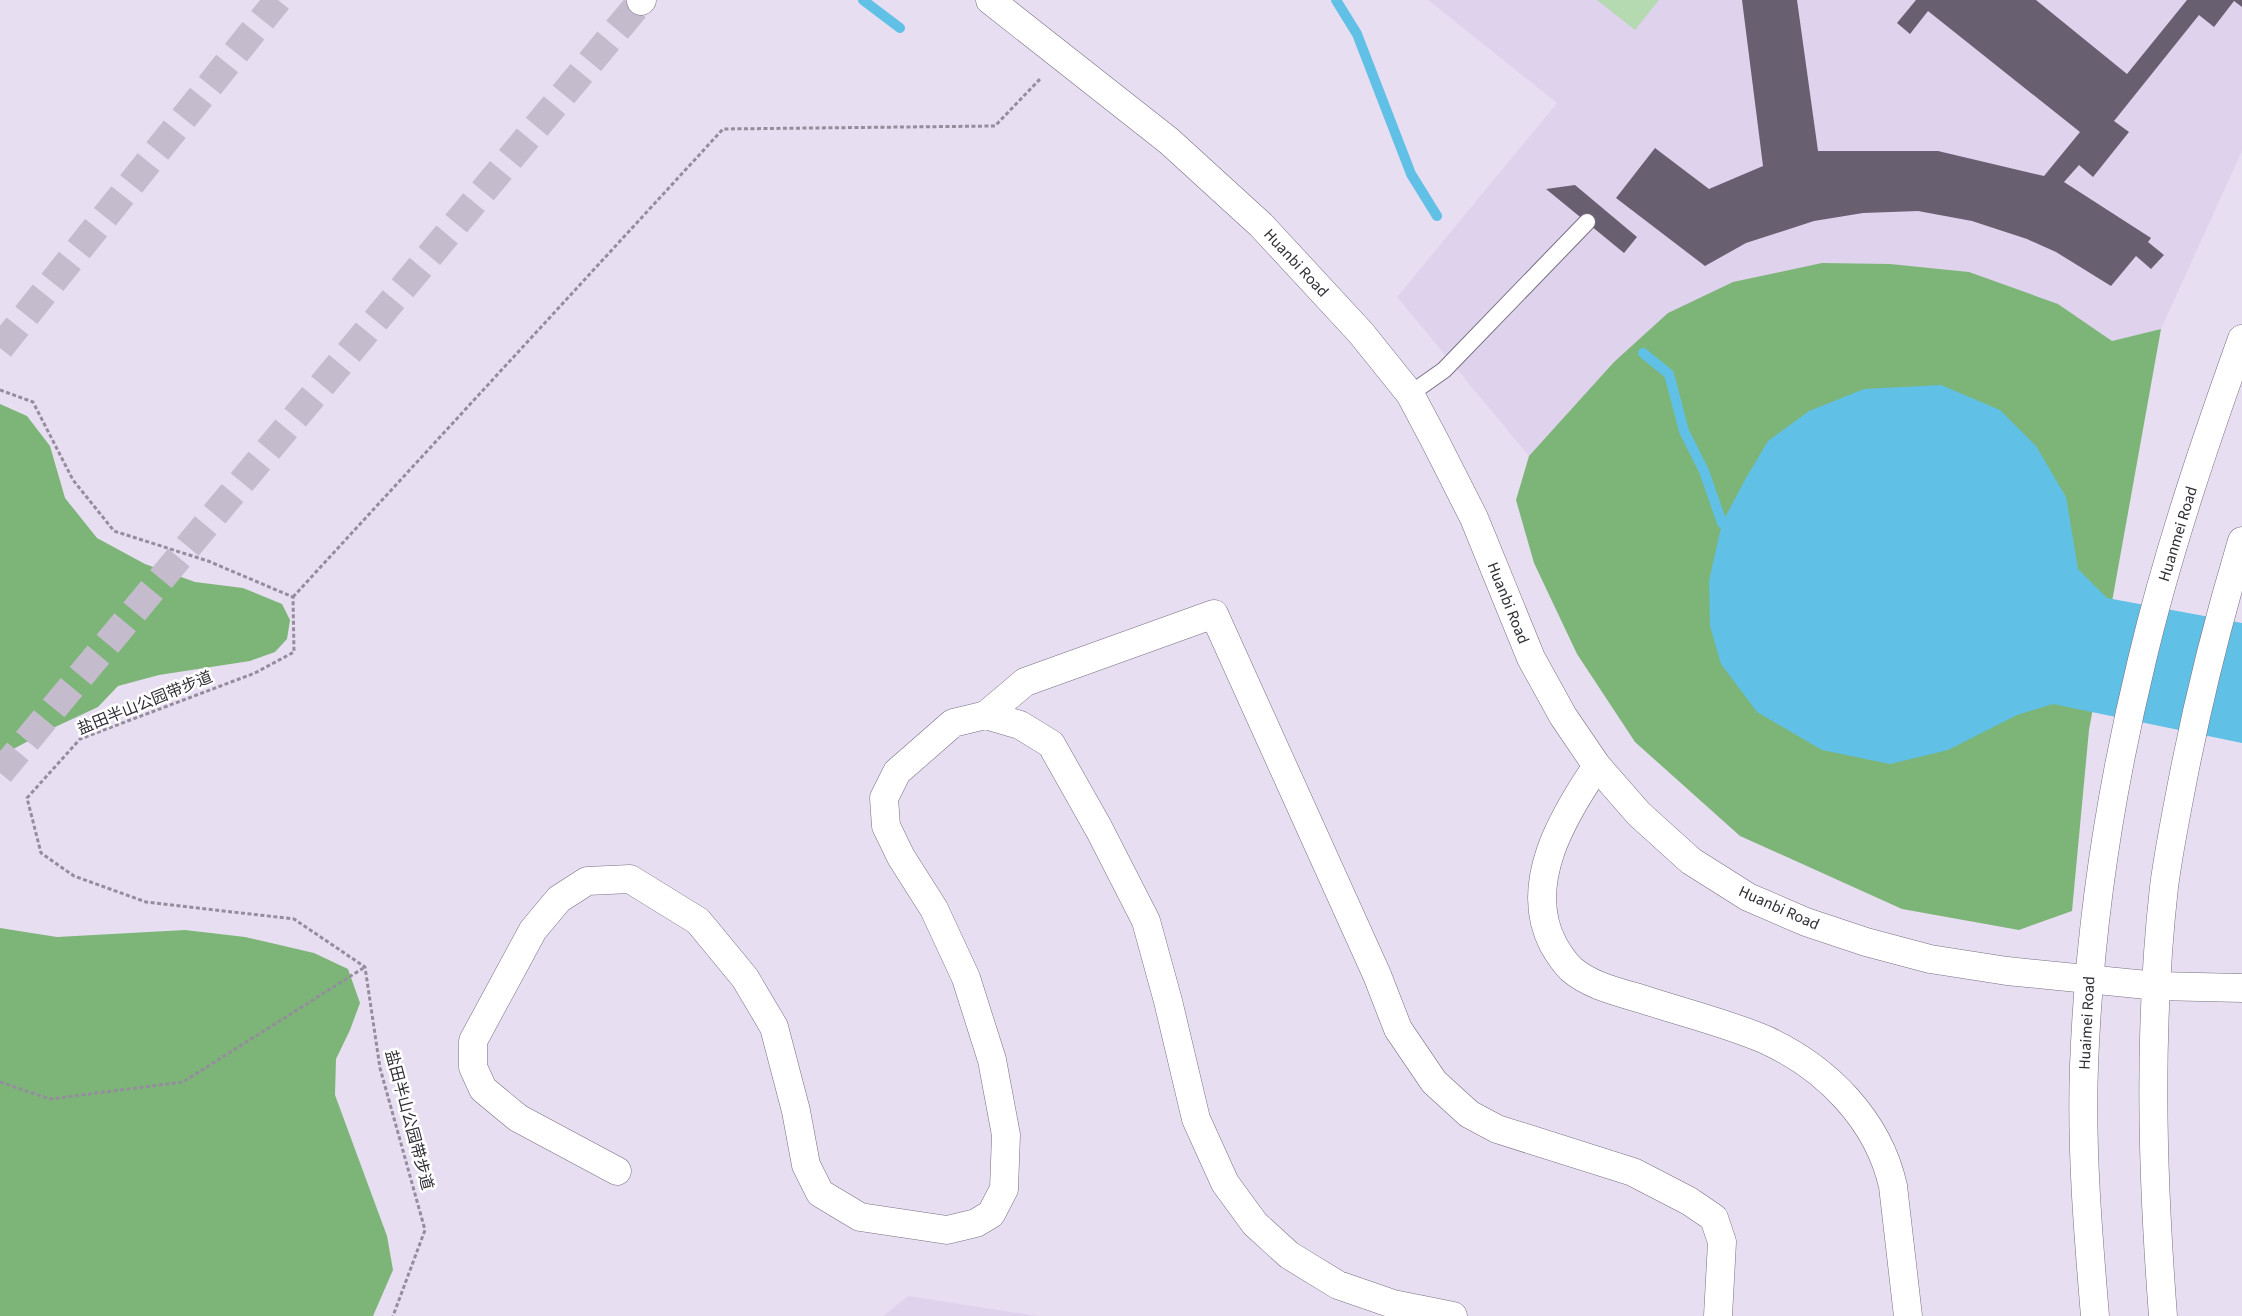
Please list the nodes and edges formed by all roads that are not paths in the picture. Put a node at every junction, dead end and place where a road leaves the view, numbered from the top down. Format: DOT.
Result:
graph roads {
  1 [pos="990,0"];
  2 [pos="1586,222"];
  3 [pos="2242,339"];
  4 [pos="1410,394"];
  5 [pos="2242,541"];
  6 [pos="986,715"];
  7 [pos="2126,732"];
  8 [pos="1597,766"];
  9 [pos="2089,980"];
  10 [pos="2157,986"];
  11 [pos="2242,988"];
  12 [pos="617,1170"];
  13 [pos="1453,1316"];
  14 [pos="1718,1316"];
  15 [pos="1908,1316"];
  16 [pos="2095,1316"];
  17 [pos="2164,1316"];
  1 -- 4 [label="street, Huanbi Road"];
  2 -- 4 [label="lane"];
  3 -- 7 [label="street, Huanmei Road"];
  4 -- 8 [label="street, Huanbi Road"];
  5 -- 10 [label="street"];
  6 -- 12 [label="street"];
  6 -- 13 [label="street"];
  6 -- 14 [label="street"];
  7 -- 9 [label="street, Huaimei Road"];
  8 -- 9 [label="street, Huanbi Road"];
  8 -- 15 [label="street"];
  9 -- 10 [label="street, Huanbi Road"];
  9 -- 16 [label="street, Huaimei Road"];
  10 -- 11 [label="street, Huanbi Road"];
  10 -- 17 [label="street"];
}
